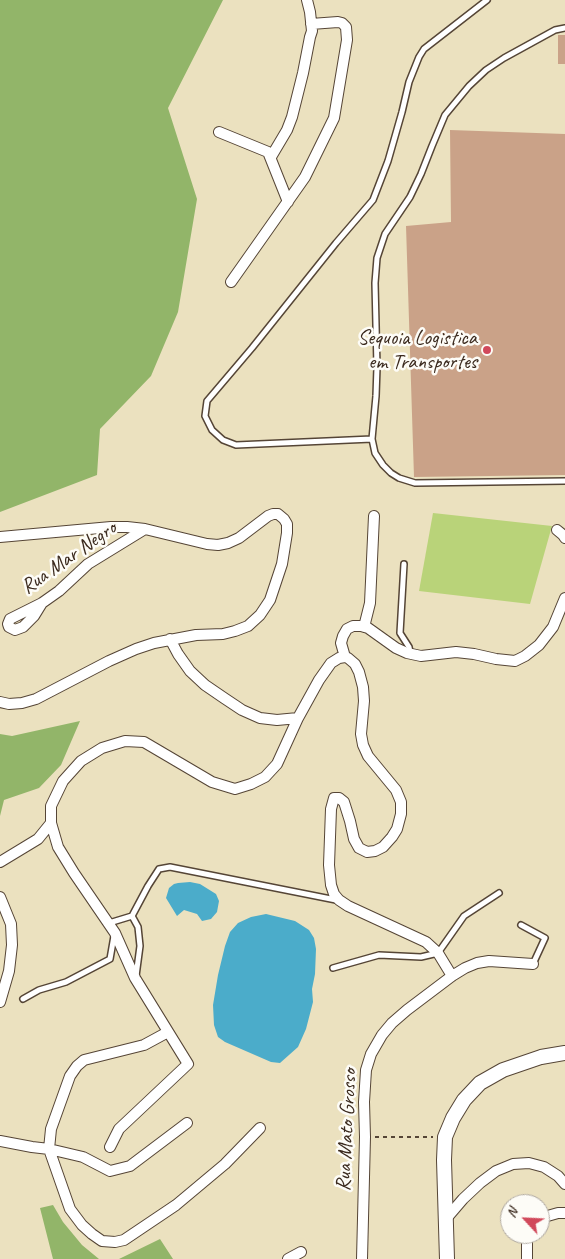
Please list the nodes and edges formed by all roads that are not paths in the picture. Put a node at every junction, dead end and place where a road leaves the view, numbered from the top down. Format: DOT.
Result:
graph roads {
  1 [pos="307,0"];
  2 [pos="487,0"];
  3 [pos="311,24"];
  4 [pos="565,28"];
  5 [pos="219,132"];
  6 [pos="271,157"];
  7 [pos="288,202"];
  8 [pos="231,282"];
  9 [pos="372,439"];
  10 [pos="565,481"];
  11 [pos="374,516"];
  12 [pos="145,529"];
  13 [pos="557,530"];
  14 [pos="0,537"];
  15 [pos="565,538"];
  16 [pos="404,564"];
  17 [pos="565,598"];
  18 [pos="14,616"];
  19 [pos="364,627"];
  20 [pos="170,639"];
  21 [pos="410,654"];
  22 [pos="344,657"];
  23 [pos="0,702"];
  24 [pos="298,718"];
  25 [pos="51,822"];
  26 [pos="0,862"];
  27 [pos="499,893"];
  28 [pos="0,897"];
  29 [pos="339,900"];
  30 [pos="132,916"];
  31 [pos="108,923"];
  32 [pos="521,925"];
  33 [pos="115,933"];
  34 [pos="438,952"];
  35 [pos="533,964"];
  36 [pos="333,968"];
  37 [pos="452,976"];
  38 [pos="135,978"];
  39 [pos="23,998"];
  40 [pos="0,1002"];
  41 [pos="168,1032"];
  42 [pos="565,1053"];
  43 [pos="187,1124"];
  44 [pos="260,1128"];
  45 [pos="0,1141"];
  46 [pos="110,1148"];
  47 [pos="49,1149"];
  48 [pos="565,1184"];
  49 [pos="565,1213"];
  50 [pos="550,1215"];
  51 [pos="445,1220"];
  52 [pos="527,1244"];
  53 [pos="301,1252"];
  54 [pos="288,1259"];
  55 [pos="362,1259"];
  56 [pos="447,1259"];
  57 [pos="527,1259"];
  1 -- 3 [label="street"];
  2 -- 9 [label="lane"];
  3 -- 6 [label="street"];
  3 -- 7 [label="street"];
  4 -- 9 [label="lane"];
  5 -- 6 [label="street"];
  6 -- 7 [label="street"];
  7 -- 8 [label="street"];
  9 -- 10 [label="lane"];
  11 -- 19 [label="street"];
  12 -- 14 [label="street"];
  12 -- 18 [label="street, Rua Mar Negro"];
  12 -- 20 [label="street"];
  13 -- 15 [label="street"];
  16 -- 21 [label="lane"];
  17 -- 21 [label="street"];
  19 -- 21 [label="street"];
  19 -- 22 [label="street"];
  20 -- 23 [label="street"];
  20 -- 24 [label="street"];
  22 -- 24 [label="street"];
  22 -- 29 [label="street"];
  24 -- 25 [label="street"];
  25 -- 26 [label="street"];
  25 -- 31 [label="street"];
  27 -- 34 [label="lane"];
  28 -- 40 [label="street"];
  29 -- 30 [label="lane"];
  29 -- 34 [label="street"];
  30 -- 31 [label="lane"];
  30 -- 38 [label="lane"];
  31 -- 33 [label="street"];
  32 -- 35 [label="lane"];
  33 -- 38 [label="street"];
  33 -- 39 [label="lane"];
  34 -- 36 [label="lane"];
  34 -- 37 [label="street"];
  35 -- 37 [label="street, Rua Mato Grosso"];
  37 -- 55 [label="street, Rua Mato Grosso"];
  38 -- 41 [label="street"];
  41 -- 46 [label="street"];
  41 -- 47 [label="street"];
  42 -- 51 [label="main road"];
  43 -- 47 [label="street"];
  44 -- 47 [label="street"];
  45 -- 47 [label="street"];
  48 -- 51 [label="street"];
  49 -- 50 [label="street"];
  51 -- 56 [label="main road"];
  52 -- 57 [label="street"];
  53 -- 54 [label="street"];
}
